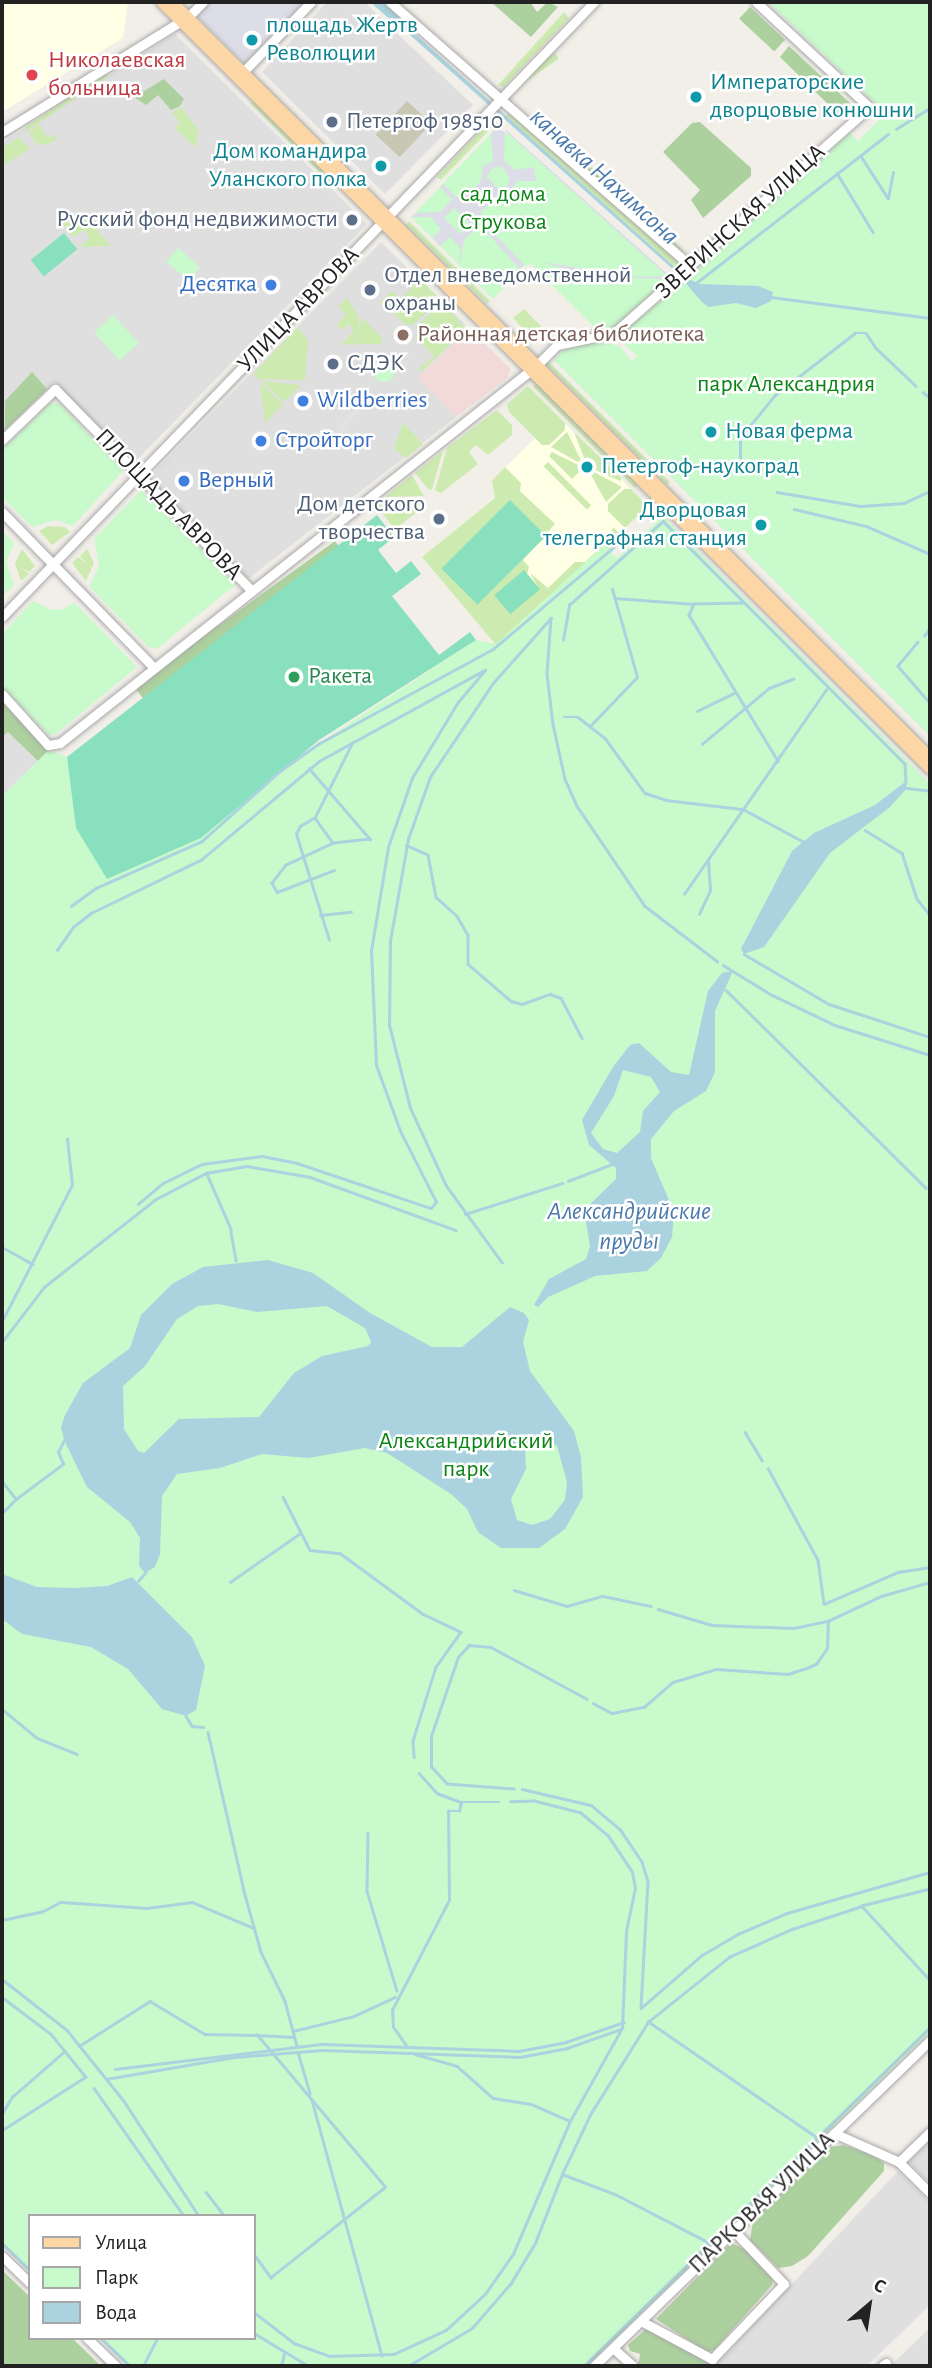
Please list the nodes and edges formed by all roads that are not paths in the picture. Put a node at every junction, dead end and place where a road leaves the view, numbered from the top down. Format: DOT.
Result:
graph roads {
  1 [pos="161,2"];
  2 [pos="173,2"];
  3 [pos="203,2"];
  4 [pos="311,2"];
  5 [pos="390,2"];
  6 [pos="594,2"];
  7 [pos="756,2"];
  8 [pos="183,18"];
  9 [pos="244,71"];
  10 [pos="500,101"];
  11 [pos="2,132"];
  12 [pos="387,219"];
  13 [pos="688,268"];
  14 [pos="535,367"];
  15 [pos="2,440"];
  16 [pos="139,475"];
  17 [pos="2,512"];
  18 [pos="53,564"];
  19 [pos="252,592"];
  20 [pos="2,617"];
  21 [pos="154,668"];
  22 [pos="2,694"];
  23 [pos="930,757"];
  24 [pos="930,769"];
  25 [pos="930,2040"];
  26 [pos="930,2132"];
  27 [pos="834,2133"];
  28 [pos="899,2162"];
  29 [pos="930,2193"];
  30 [pos="734,2231"];
  31 [pos="2,2256"];
  32 [pos="28,2281"];
  33 [pos="641,2320"];
  34 [pos="89,2340"];
  35 [pos="613,2348"];
  36 [pos="116,2366"];
  37 [pos="594,2366"];
  38 [pos="634,2366"];
  1 -- 8 [label="main road"];
  2 -- 8 [label="main road"];
  3 -- 8 [label="street"];
  4 -- 9 [label="street"];
  5 -- 10 [label="street"];
  6 -- 10 [label="street, УЛИЦА АВРОВА"];
  7 -- 13 [label="street, ЗВЕРИНСКАЯ УЛИЦА"];
  8 -- 9 [label="main road"];
  8 -- 11 [label="street"];
  8 -- 12 [label="main road"];
  9 -- 12 [label="main road"];
  10 -- 12 [label="street, УЛИЦА АВРОВА"];
  10 -- 13 [label="street"];
  12 -- 14 [label="main road"];
  12 -- 16 [label="street, УЛИЦА АВРОВА"];
  13 -- 14 [label="street, ЗВЕРИНСКАЯ УЛИЦА"];
  14 -- 19 [label="street, ЗВЕРИНСКАЯ УЛИЦА"];
  14 -- 23 [label="main road"];
  14 -- 24 [label="main road"];
  15 -- 16 [label="street, ПЛОЩАДЬ АВРОВА"];
  16 -- 18 [label="street, УЛИЦА АВРОВА"];
  16 -- 19 [label="street, ПЛОЩАДЬ АВРОВА"];
  17 -- 18 [label="street"];
  18 -- 20 [label="street, УЛИЦА АВРОВА"];
  18 -- 21 [label="street"];
  19 -- 21 [label="street, ПЛОЩАДЬ АВРОВА"];
  21 -- 22 [label="street, ПЛОЩАДЬ АВРОВА"];
  25 -- 27 [label="street, ПАРКОВАЯ УЛИЦА"];
  26 -- 28 [label="street"];
  27 -- 28 [label="street"];
  27 -- 30 [label="street, ПАРКОВАЯ УЛИЦА"];
  28 -- 29 [label="street"];
  30 -- 33 [label="street, ПАРКОВАЯ УЛИЦА"];
  30 -- 33 [label="street"];
  31 -- 32 [label="street"];
  33 -- 35 [label="street, ПАРКОВАЯ УЛИЦА"];
  34 -- 36 [label="street"];
  35 -- 37 [label="street, ПАРКОВАЯ УЛИЦА"];
  35 -- 38 [label="street"];
}
